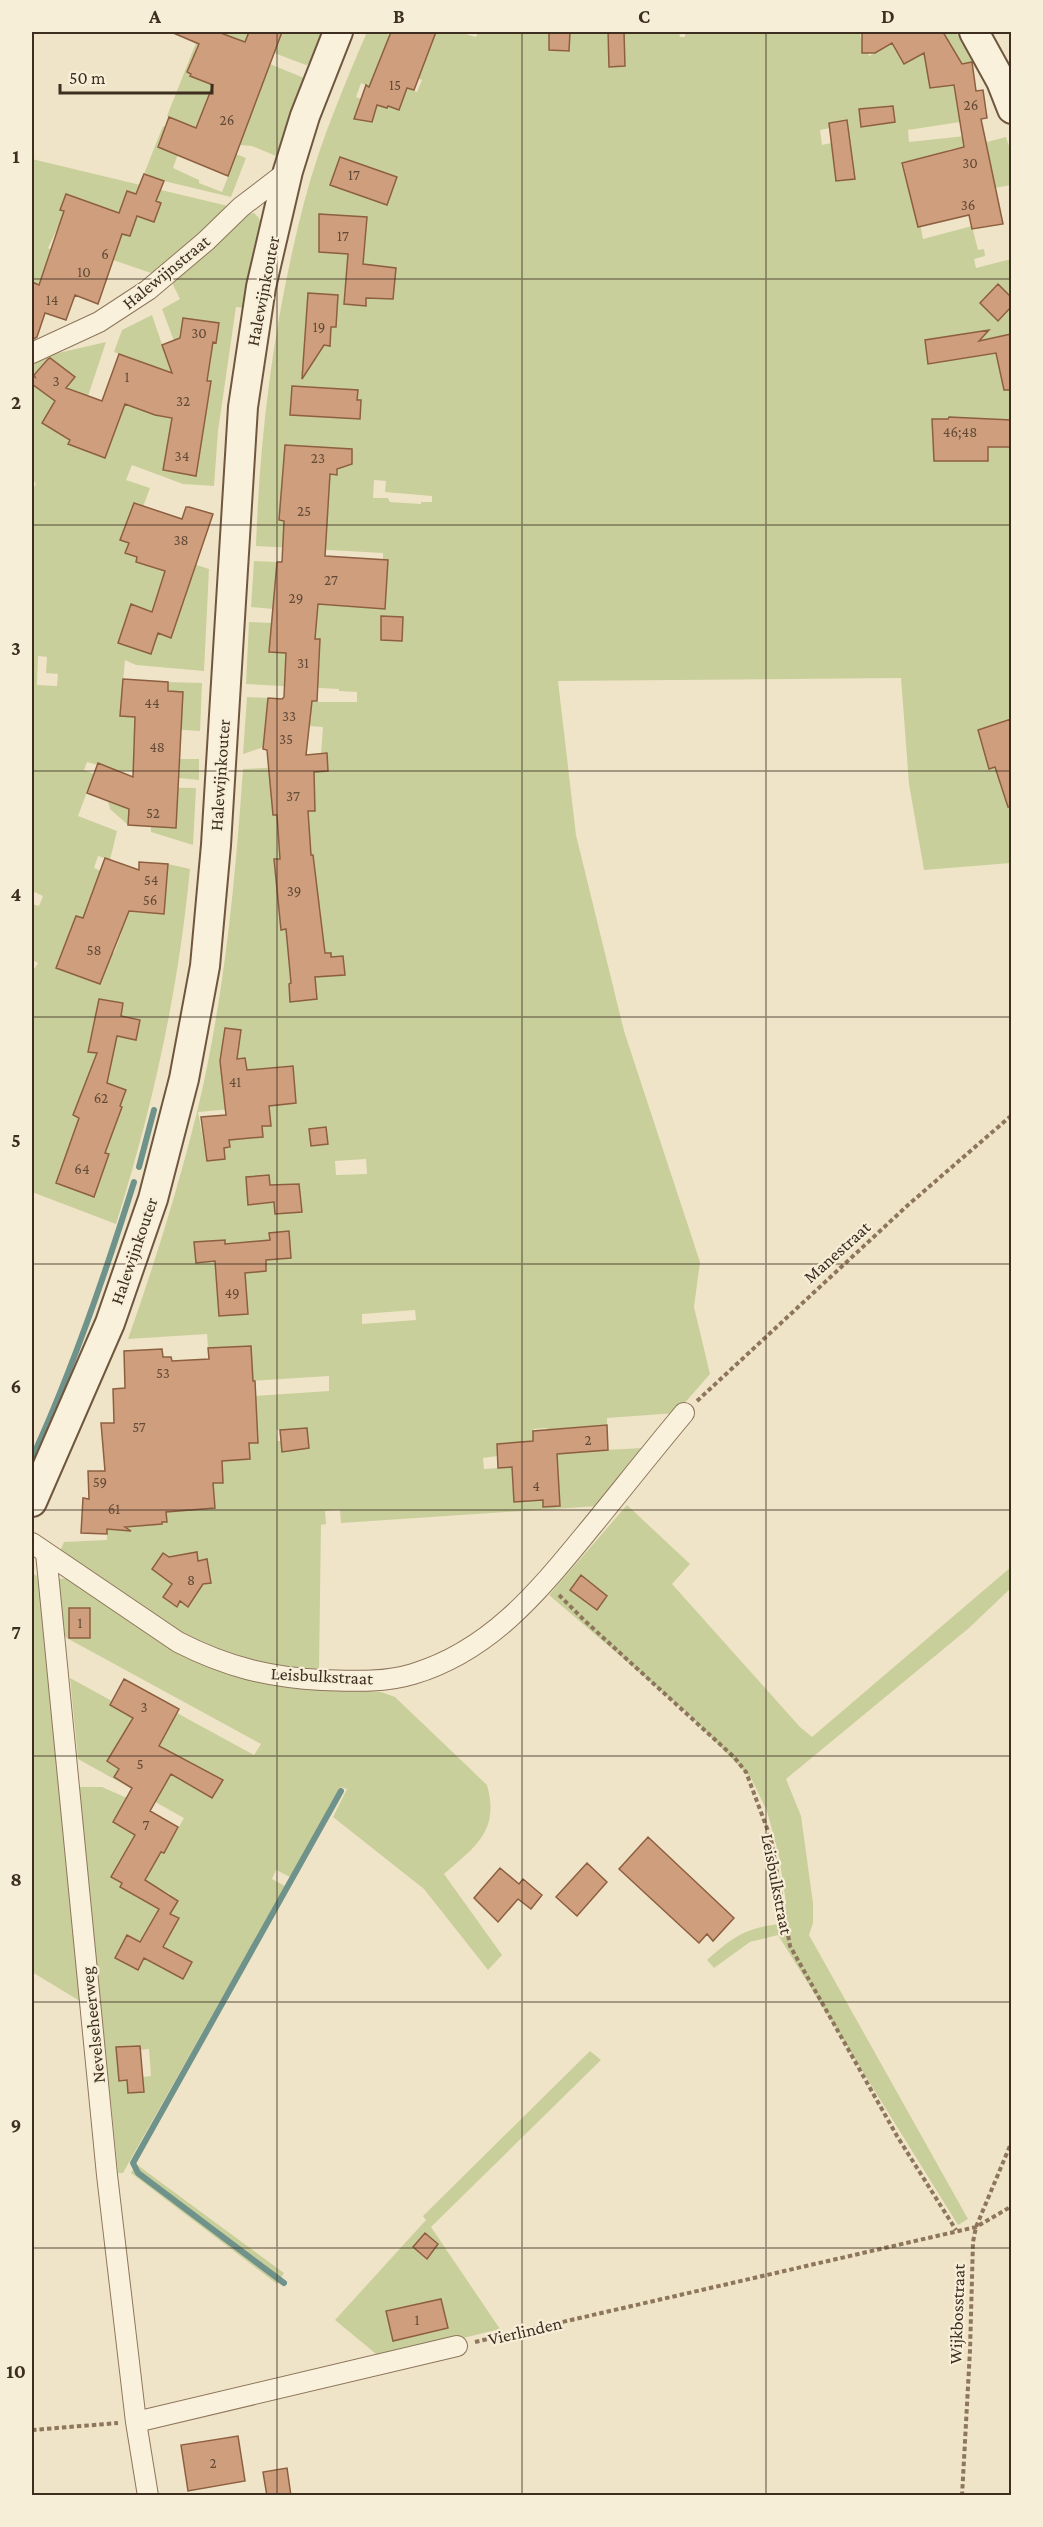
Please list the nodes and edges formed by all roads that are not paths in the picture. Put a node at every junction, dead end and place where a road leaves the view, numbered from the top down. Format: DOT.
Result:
graph roads {
  1 [pos="338,32"];
  2 [pos="974,32"];
  3 [pos="1011,109"];
  4 [pos="288,171"];
  5 [pos="32,353"];
  6 [pos="684,1413"];
  7 [pos="32,1502"];
  8 [pos="39,1548"];
  9 [pos="457,2346"];
  10 [pos="136,2422"];
  11 [pos="148,2496"];
  1 -- 4 [label="street, Halewijnkouter"];
  2 -- 3 [label="street"];
  4 -- 5 [label="street, Halewijnstraat"];
  4 -- 7 [label="street, Halewijnkouter"];
  6 -- 8 [label="street, Leisbulkstraat"];
  8 -- 10 [label="street, Nevelseheerweg"];
  9 -- 10 [label="street"];
  10 -- 11 [label="street, Nevelseheerweg"];
}
